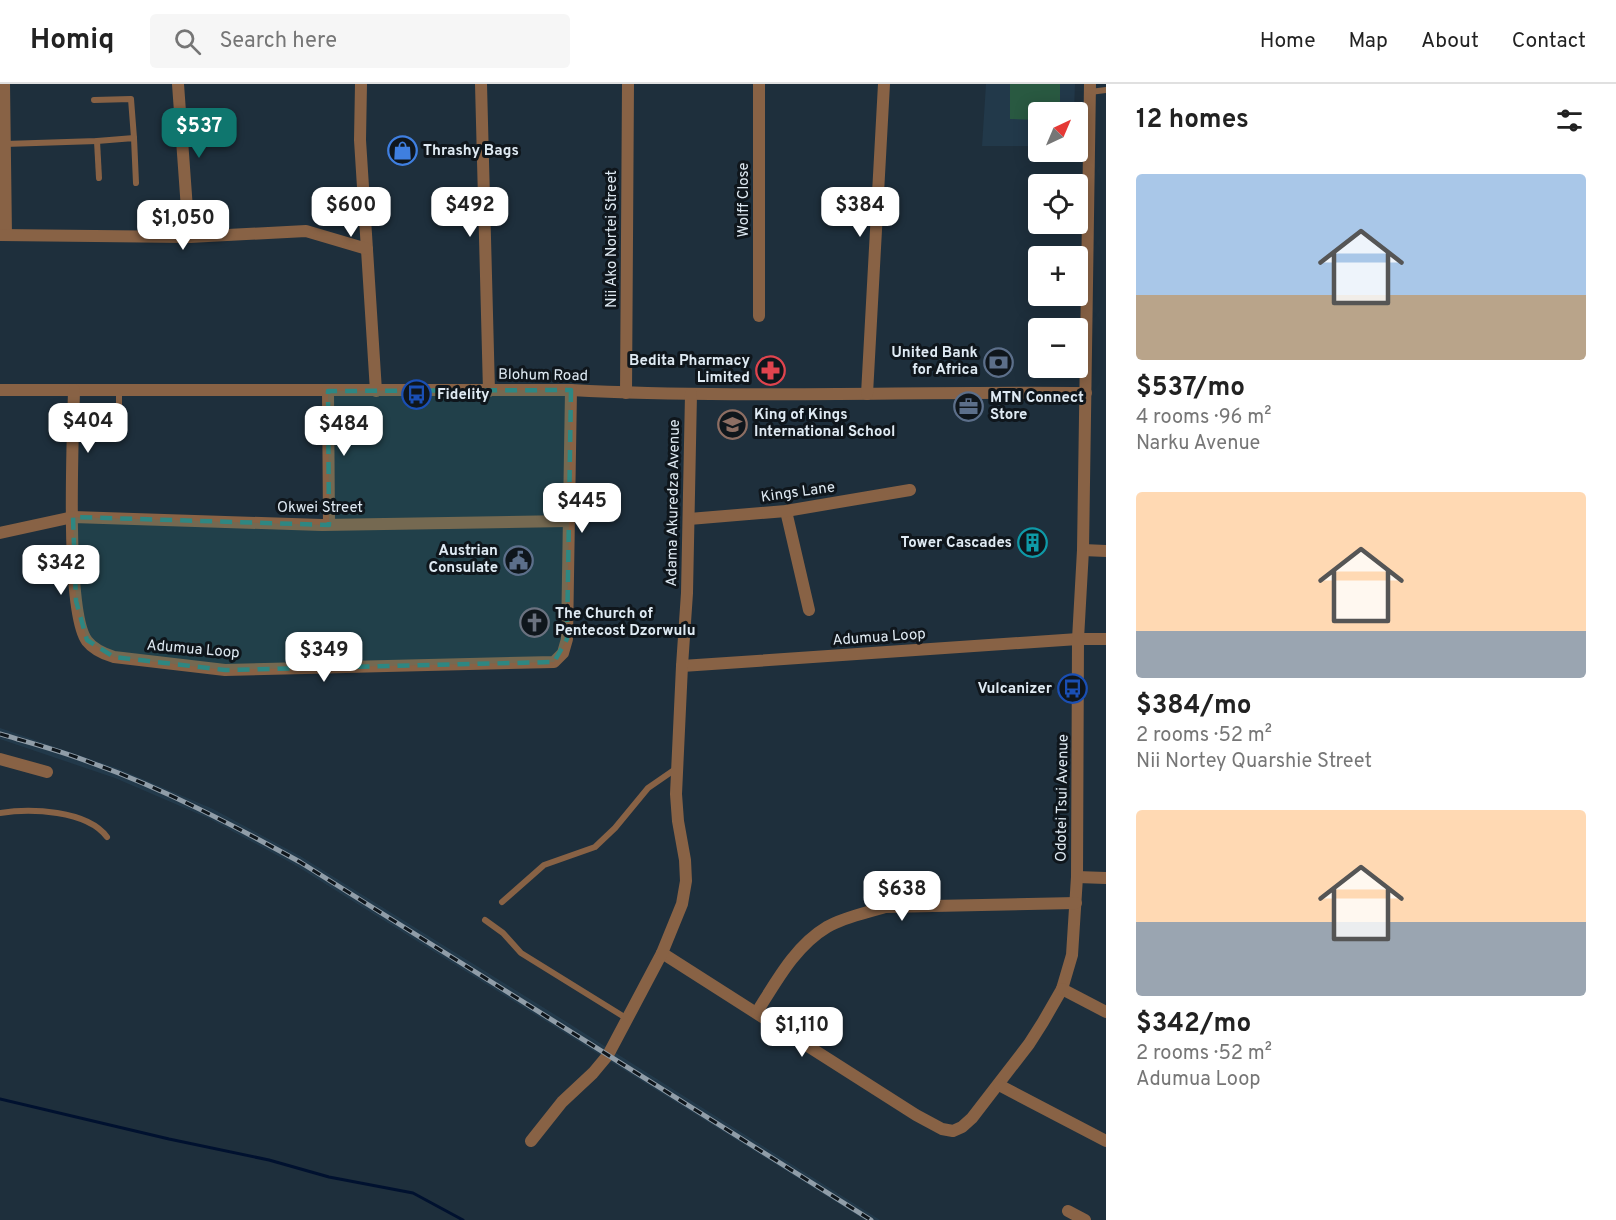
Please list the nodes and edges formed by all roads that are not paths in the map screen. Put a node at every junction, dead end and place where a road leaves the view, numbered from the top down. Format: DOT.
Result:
graph roads {
  1 [pos="4,84"];
  2 [pos="178,84"];
  3 [pos="361,84"];
  4 [pos="481,84"];
  5 [pos="628,84"];
  6 [pos="759,84"];
  7 [pos="884,84"];
  8 [pos="1089,88"];
  9 [pos="1106,90"];
  10 [pos="94,100"];
  11 [pos="134,138"];
  12 [pos="97,141"];
  13 [pos="5,144"];
  14 [pos="99,178"];
  15 [pos="136,183"];
  16 [pos="3,235"];
  17 [pos="189,237"];
  18 [pos="367,249"];
  19 [pos="759,316"];
  20 [pos="0,390"];
  21 [pos="74,390"];
  22 [pos="119,390"];
  23 [pos="571,390"];
  24 [pos="328,391"];
  25 [pos="376,391"];
  26 [pos="489,391"];
  27 [pos="626,393"];
  28 [pos="1086,393"];
  29 [pos="691,394"];
  30 [pos="867,394"];
  31 [pos="119,418"];
  32 [pos="910,490"];
  33 [pos="786,511"];
  34 [pos="73,517"];
  35 [pos="689,519"];
  36 [pos="567,521"];
  37 [pos="329,524"];
  38 [pos="0,533"];
  39 [pos="1083,550"];
  40 [pos="1106,551"];
  41 [pos="809,610"];
  42 [pos="1078,639"];
  43 [pos="1106,639"];
  44 [pos="682,666"];
  45 [pos="0,759"];
  46 [pos="678,768"];
  47 [pos="47,772"];
  48 [pos="0,813"];
  49 [pos="107,837"];
  50 [pos="1077,877"];
  51 [pos="1106,878"];
  52 [pos="502,902"];
  53 [pos="1076,903"];
  54 [pos="485,920"];
  55 [pos="662,953"];
  56 [pos="1062,989"];
  57 [pos="757,1012"];
  58 [pos="1106,1012"];
  59 [pos="626,1018"];
  60 [pos="999,1085"];
  61 [pos="531,1141"];
  62 [pos="1106,1141"];
  63 [pos="1068,1211"];
  64 [pos="1085,1220"];
  1 -- 13 [label="street"];
  2 -- 17 [label="street"];
  3 -- 18 [label="street"];
  4 -- 26 [label="street"];
  5 -- 27 [label="street, Nii Ako Nortei Street"];
  6 -- 19 [label="street, Wolff Close"];
  7 -- 30 [label="street"];
  8 -- 9 [label="lane"];
  8 -- 28 [label="street, Odotei Tsui Avenue"];
  10 -- 11 [label="lane"];
  11 -- 12 [label="lane"];
  11 -- 15 [label="lane"];
  12 -- 13 [label="lane"];
  12 -- 14 [label="lane"];
  13 -- 16 [label="street"];
  16 -- 17 [label="street"];
  17 -- 18 [label="street"];
  18 -- 25 [label="street"];
  20 -- 21 [label="street, Blohum Road"];
  21 -- 22 [label="street, Blohum Road"];
  21 -- 34 [label="street, Adumua Loop"];
  22 -- 24 [label="street, Blohum Road"];
  22 -- 31 [label="lane"];
  23 -- 26 [label="street, Blohum Road"];
  23 -- 27 [label="street, Blohum Road"];
  23 -- 36 [label="street"];
  24 -- 25 [label="street, Blohum Road"];
  24 -- 37 [label="street"];
  25 -- 26 [label="street, Blohum Road"];
  27 -- 29 [label="street, Blohum Road"];
  28 -- 30 [label="street, Blohum Road"];
  28 -- 39 [label="street, Odotei Tsui Avenue"];
  29 -- 30 [label="street, Blohum Road"];
  29 -- 35 [label="street, Adama Akuredza Avenue"];
  32 -- 33 [label="street, Kings Lane"];
  33 -- 35 [label="street, Kings Lane"];
  33 -- 41 [label="street"];
  34 -- 36 [label="street, Adumua Loop"];
  34 -- 37 [label="street, Okwei Street"];
  34 -- 38 [label="street, Okwei Street"];
  35 -- 44 [label="street, Adama Akuredza Avenue"];
  36 -- 37 [label="street, Okwei Street"];
  39 -- 40 [label="street"];
  39 -- 42 [label="street, Odotei Tsui Avenue"];
  42 -- 43 [label="street, Adumua Loop"];
  42 -- 44 [label="street, Adumua Loop"];
  42 -- 50 [label="street, Odotei Tsui Avenue"];
  44 -- 46 [label="street, Adama Akuredza Avenue"];
  45 -- 47 [label="street"];
  46 -- 52 [label="lane"];
  46 -- 55 [label="street, Adama Akuredza Avenue"];
  48 -- 49 [label="lane"];
  50 -- 51 [label="street"];
  50 -- 53 [label="street, Odotei Tsui Avenue"];
  53 -- 56 [label="street, Odotei Tsui Avenue"];
  53 -- 57 [label="street"];
  54 -- 59 [label="lane"];
  55 -- 57 [label="street, Odotei Tsui Avenue"];
  55 -- 59 [label="street, Adama Akuredza Avenue"];
  56 -- 58 [label="street"];
  56 -- 60 [label="street, Odotei Tsui Avenue"];
  57 -- 60 [label="street, Odotei Tsui Avenue"];
  59 -- 61 [label="street, Adama Akuredza Avenue"];
  60 -- 62 [label="street"];
  63 -- 64 [label="street"];
}
